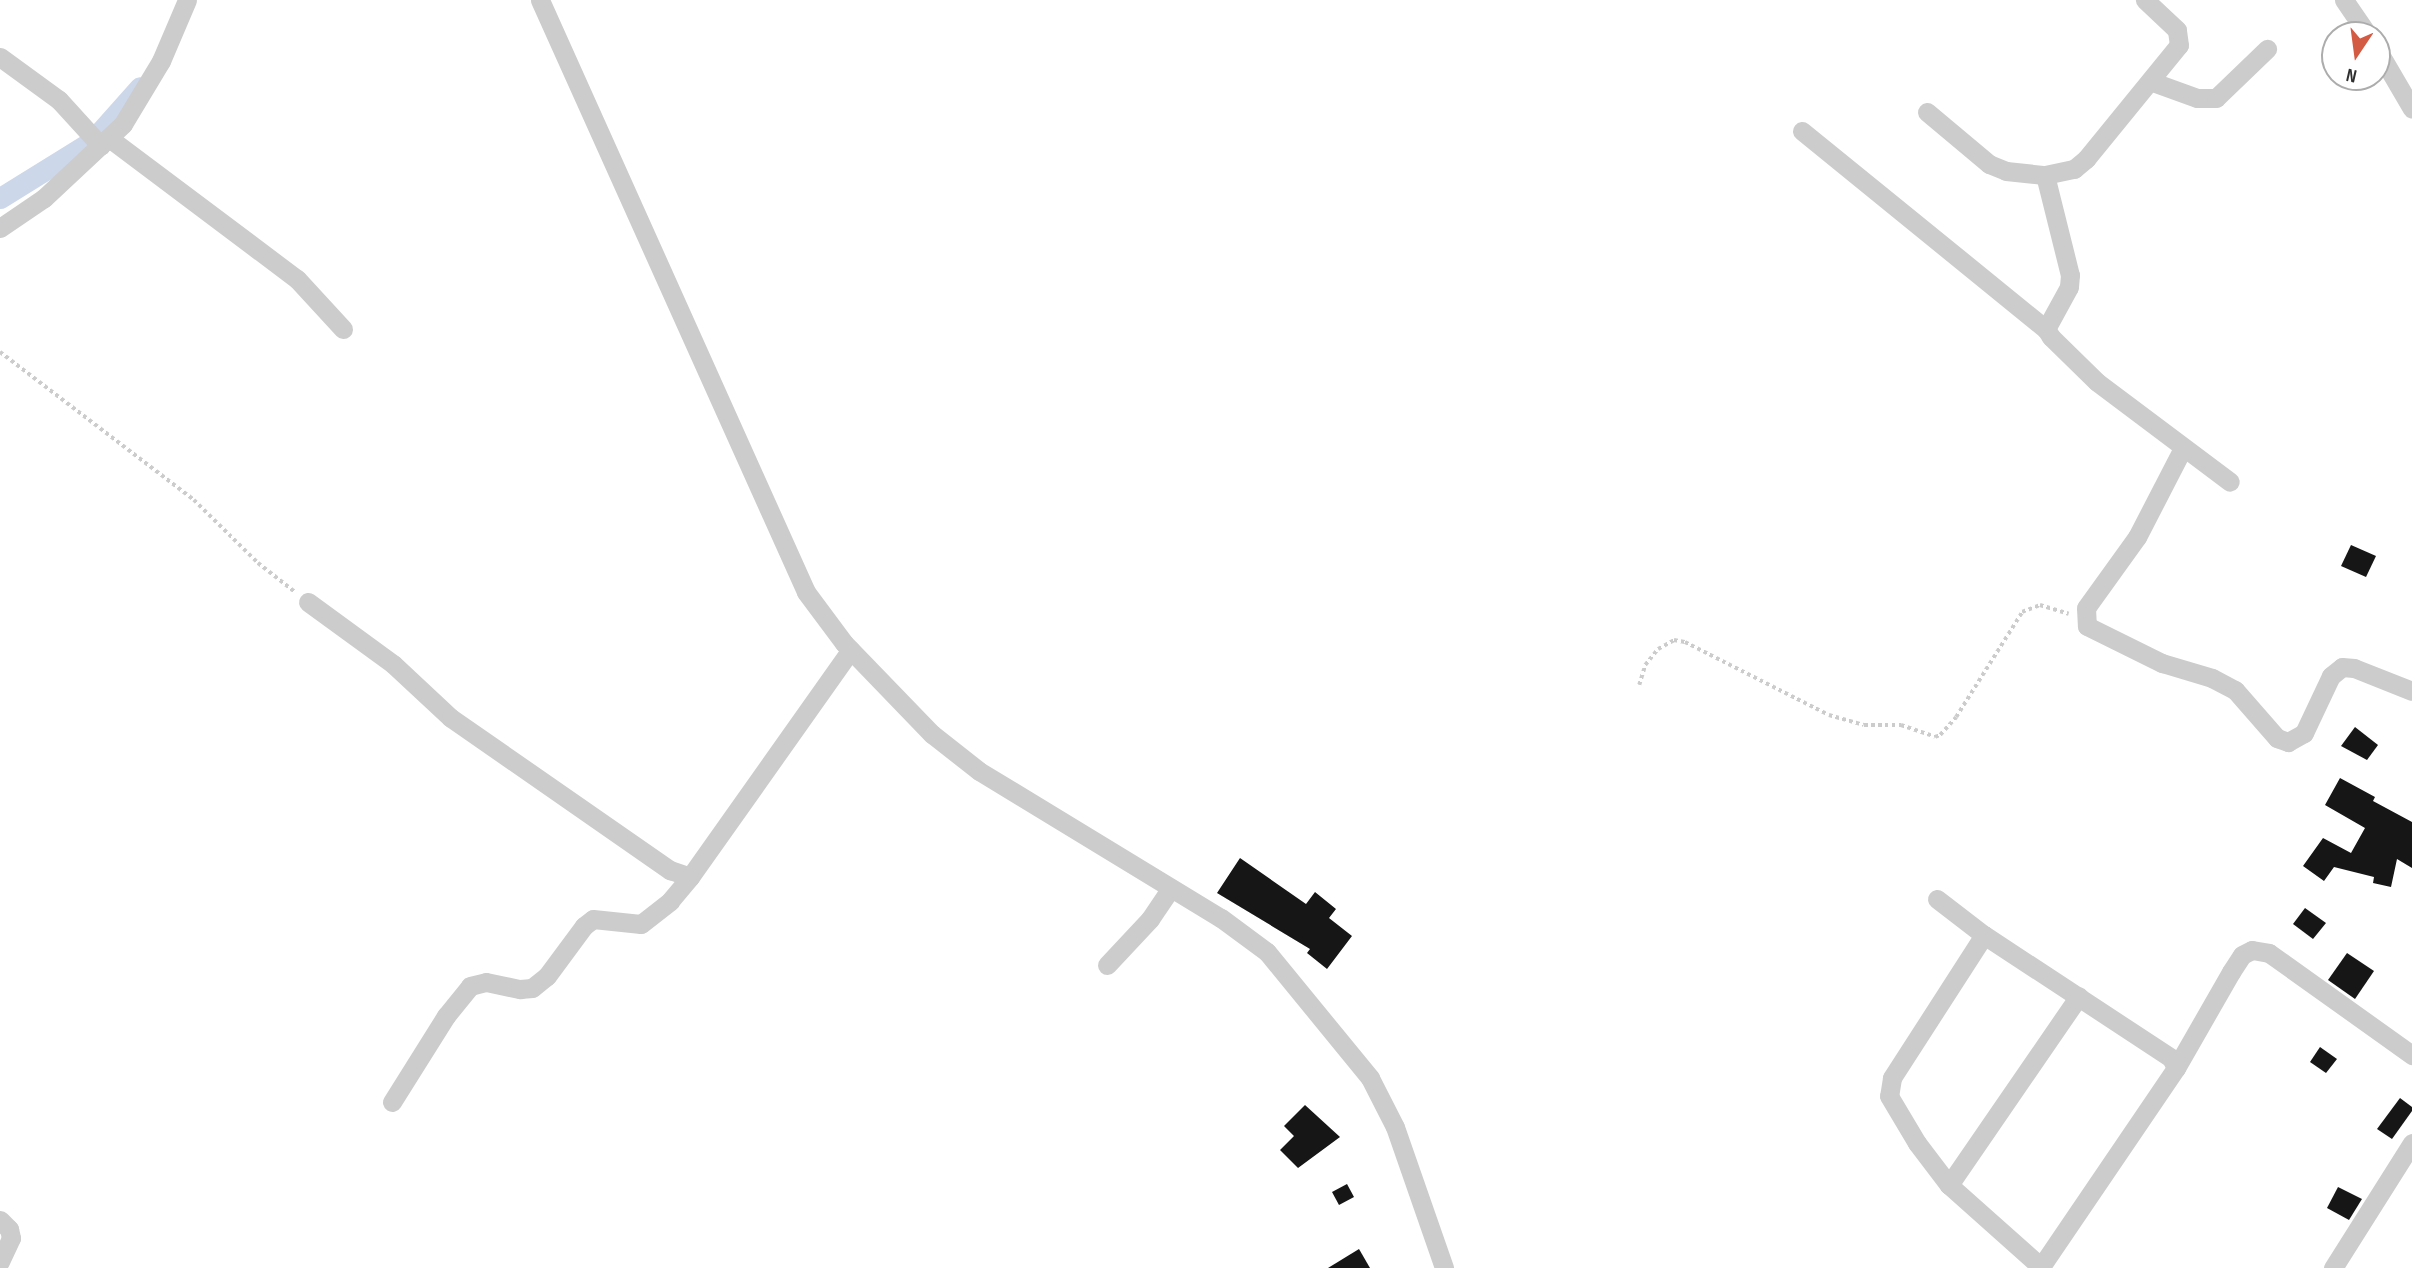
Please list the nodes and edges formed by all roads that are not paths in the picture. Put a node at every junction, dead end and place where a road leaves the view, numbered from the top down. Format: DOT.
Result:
graph roads {
  1 [pos="187,0"];
  2 [pos="540,0"];
  3 [pos="2145,0"];
  4 [pos="2344,0"];
  5 [pos="2358,21"];
  6 [pos="2267,49"];
  7 [pos="0,57"];
  8 [pos="2391,73"];
  9 [pos="2150,81"];
  10 [pos="2412,109"];
  11 [pos="1927,112"];
  12 [pos="1802,131"];
  13 [pos="102,142"];
  14 [pos="2045,175"];
  15 [pos="0,228"];
  16 [pos="343,329"];
  17 [pos="2046,330"];
  18 [pos="2183,448"];
  19 [pos="2230,482"];
  20 [pos="308,602"];
  21 [pos="845,658"];
  22 [pos="2412,691"];
  23 [pos="691,877"];
  24 [pos="1171,888"];
  25 [pos="1937,899"];
  26 [pos="1984,935"];
  27 [pos="1107,965"];
  28 [pos="2079,996"];
  29 [pos="2412,1055"];
  30 [pos="2176,1068"];
  31 [pos="392,1102"];
  32 [pos="2412,1143"];
  33 [pos="1950,1185"];
  34 [pos="0,1220"];
  35 [pos="0,1262"];
  36 [pos="2042,1267"];
  37 [pos="1444,1268"];
  38 [pos="2333,1268"];
  1 -- 13 [label="street"];
  2 -- 21 [label="street"];
  3 -- 9 [label="street"];
  4 -- 5 [label="street"];
  6 -- 9 [label="street"];
  7 -- 13 [label="street"];
  8 -- 10 [label="street"];
  9 -- 14 [label="street"];
  11 -- 14 [label="street"];
  12 -- 17 [label="street"];
  13 -- 15 [label="street"];
  13 -- 16 [label="street"];
  14 -- 17 [label="street"];
  17 -- 18 [label="street"];
  18 -- 19 [label="street"];
  18 -- 22 [label="street"];
  20 -- 23 [label="street"];
  21 -- 23 [label="street"];
  21 -- 24 [label="street"];
  23 -- 31 [label="street"];
  24 -- 27 [label="street"];
  24 -- 37 [label="street"];
  25 -- 26 [label="street"];
  26 -- 28 [label="street"];
  26 -- 33 [label="street"];
  28 -- 30 [label="street"];
  28 -- 33 [label="street"];
  29 -- 30 [label="street"];
  30 -- 36 [label="street"];
  32 -- 38 [label="street"];
  33 -- 36 [label="street"];
  34 -- 35 [label="street"];
}
